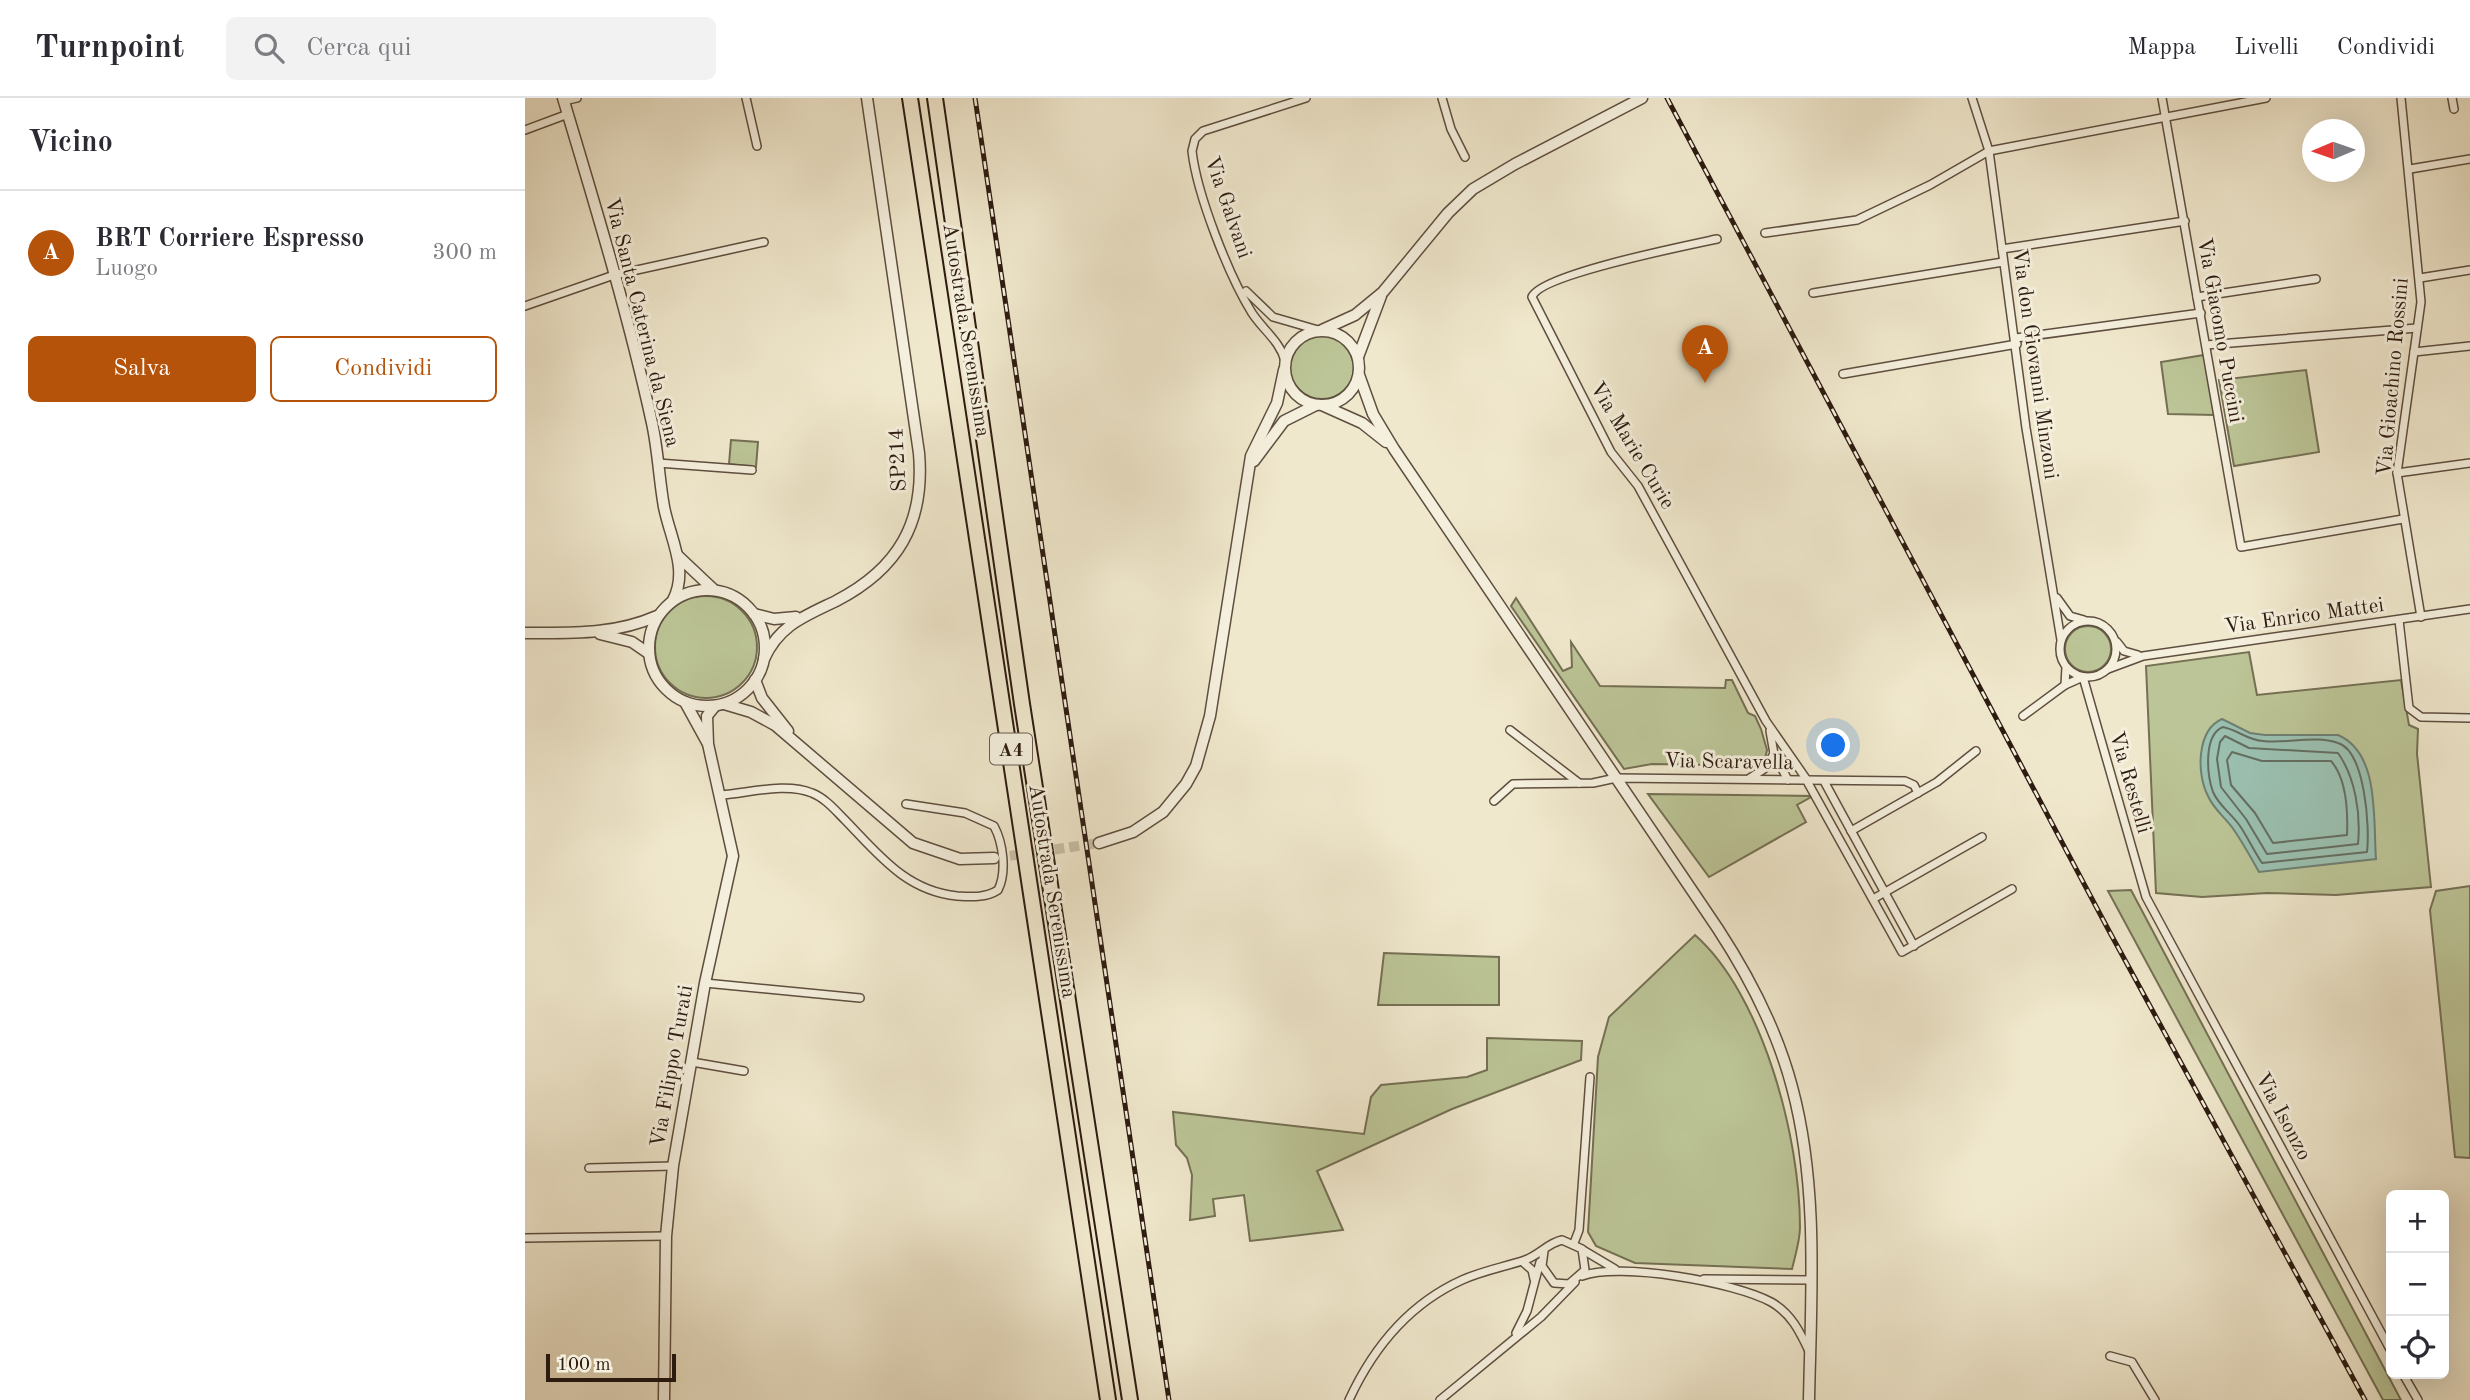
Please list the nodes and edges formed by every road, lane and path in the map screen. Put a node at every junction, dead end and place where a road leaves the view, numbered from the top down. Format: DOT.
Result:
graph roads {
  1 [pos="576,98"];
  2 [pos="746,98"];
  3 [pos="867,98"];
  4 [pos="910,98"];
  5 [pos="935,98"];
  6 [pos="1306,98"];
  7 [pos="1442,98"];
  8 [pos="1642,98"];
  9 [pos="1972,98"];
  10 [pos="2162,98"];
  11 [pos="2266,98"];
  12 [pos="2401,98"];
  13 [pos="2452,98"];
  14 [pos="564,99"];
  15 [pos="2454,109"];
  16 [pos="568,114"];
  17 [pos="2168,119"];
  18 [pos="525,130"];
  19 [pos="757,146"];
  20 [pos="1989,151"];
  21 [pos="1465,157"];
  22 [pos="2470,159"];
  23 [pos="2410,169"];
  24 [pos="2185,221"];
  25 [pos="1765,233"];
  26 [pos="1717,239"];
  27 [pos="764,242"];
  28 [pos="2002,249"];
  29 [pos="2004,262"];
  30 [pos="2470,270"];
  31 [pos="614,275"];
  32 [pos="2420,278"];
  33 [pos="1237,279"];
  34 [pos="2316,279"];
  35 [pos="1383,292"];
  36 [pos="1813,293"];
  37 [pos="2197,297"];
  38 [pos="525,306"];
  39 [pos="2201,313"];
  40 [pos="2417,328"];
  41 [pos="1320,330"];
  42 [pos="2017,341"];
  43 [pos="2206,345"];
  44 [pos="2470,346"];
  45 [pos="2414,352"];
  46 [pos="1358,357"];
  47 [pos="1285,365"];
  48 [pos="1843,374"];
  49 [pos="1359,375"];
  50 [pos="1319,405"];
  51 [pos="1394,449"];
  52 [pos="659,463"];
  53 [pos="2470,463"];
  54 [pos="1249,467"];
  55 [pos="752,470"];
  56 [pos="2397,473"];
  57 [pos="2403,519"];
  58 [pos="677,554"];
  59 [pos="2051,580"];
  60 [pos="713,589"];
  61 [pos="673,600"];
  62 [pos="2470,610"];
  63 [pos="754,614"];
  64 [pos="804,615"];
  65 [pos="657,616"];
  66 [pos="2421,617"];
  67 [pos="2088,620"];
  68 [pos="2399,620"];
  69 [pos="525,633"];
  70 [pos="596,633"];
  71 [pos="2061,640"];
  72 [pos="2115,640"];
  73 [pos="648,653"];
  74 [pos="2143,656"];
  75 [pos="764,659"];
  76 [pos="2066,667"];
  77 [pos="2108,669"];
  78 [pos="2083,677"];
  79 [pos="755,680"];
  80 [pos="2065,685"];
  81 [pos="685,702"];
  82 [pos="720,705"];
  83 [pos="2023,716"];
  84 [pos="2470,718"];
  85 [pos="1766,721"];
  86 [pos="1510,730"];
  87 [pos="797,742"];
  88 [pos="708,744"];
  89 [pos="1976,751"];
  90 [pos="1774,754"];
  91 [pos="1616,778"];
  92 [pos="1748,779"];
  93 [pos="1788,780"];
  94 [pos="1808,781"];
  95 [pos="1579,783"];
  96 [pos="1825,783"];
  97 [pos="1918,793"];
  98 [pos="721,795"];
  99 [pos="1494,801"];
  100 [pos="906,804"];
  101 [pos="1850,829"];
  102 [pos="1837,834"];
  103 [pos="1982,837"];
  104 [pos="1099,843"];
  105 [pos="994,858"];
  106 [pos="2012,889"];
  107 [pos="1885,892"];
  108 [pos="2146,897"];
  109 [pos="1873,898"];
  110 [pos="1914,946"];
  111 [pos="705,983"];
  112 [pos="860,998"];
  113 [pos="692,1062"];
  114 [pos="744,1071"];
  115 [pos="1590,1077"];
  116 [pos="673,1166"];
  117 [pos="589,1168"];
  118 [pos="666,1236"];
  119 [pos="525,1238"];
  120 [pos="1574,1243"];
  121 [pos="1581,1249"];
  122 [pos="1543,1255"];
  123 [pos="1520,1263"];
  124 [pos="1541,1271"];
  125 [pos="1626,1272"];
  126 [pos="1578,1279"];
  127 [pos="1693,1279"];
  128 [pos="1810,1280"];
  129 [pos="1534,1282"];
  130 [pos="2386,1342"];
  131 [pos="1509,1343"];
  132 [pos="1810,1352"];
  133 [pos="2110,1356"];
  134 [pos="2406,1379"];
  135 [pos="664,1400"];
  136 [pos="1108,1400"];
  137 [pos="1130,1400"];
  138 [pos="1349,1400"];
  139 [pos="1440,1400"];
  140 [pos="1809,1400"];
  141 [pos="2155,1400"];
  142 [pos="2418,1400"];
  1 -- 14 [label="street"];
  2 -- 19 [label="street"];
  3 -- 64 [label="street, SP214 / SP214"];
  4 -- 136 [label="highway, Autostrada Serenissima / A4"];
  5 -- 137 [label="highway, Autostrada Serenissima / A4"];
  6 -- 33 [label="street, Via Galvani"];
  7 -- 21 [label="street"];
  8 -- 35 [label="street"];
  9 -- 20 [label="street, Via don Giovanni Minzoni"];
  10 -- 17 [label="street, Via Giacomo Puccini"];
  11 -- 17 [label="street"];
  12 -- 23 [label="street, Via Gioachino Rossini"];
  13 -- 15 [label="street"];
  14 -- 16 [label="street, Via Santa Caterina da Siena"];
  16 -- 18 [label="street"];
  16 -- 31 [label="street, Via Santa Caterina da Siena"];
  17 -- 20 [label="street"];
  17 -- 24 [label="street, Via Giacomo Puccini"];
  20 -- 25 [label="street"];
  20 -- 28 [label="street, Via don Giovanni Minzoni"];
  22 -- 23 [label="street"];
  23 -- 32 [label="street, Via Gioachino Rossini"];
  24 -- 28 [label="street"];
  24 -- 37 [label="street, Via Giacomo Puccini"];
  26 -- 85 [label="street, Via Marie Curie"];
  27 -- 31 [label="street"];
  28 -- 29 [label="street, Via don Giovanni Minzoni"];
  29 -- 36 [label="street"];
  29 -- 42 [label="street, Via don Giovanni Minzoni"];
  30 -- 32 [label="street"];
  31 -- 38 [label="street"];
  31 -- 52 [label="street, Via Santa Caterina da Siena"];
  32 -- 40 [label="street, Via Gioachino Rossini"];
  33 -- 41 [label="street, Via Galvani"];
  33 -- 47 [label="street, Via Galvani"];
  34 -- 37 [label="street"];
  35 -- 41 [label="street"];
  35 -- 46 [label="street"];
  37 -- 39 [label="street, Via Giacomo Puccini"];
  39 -- 42 [label="street"];
  39 -- 43 [label="street, Via Giacomo Puccini"];
  40 -- 43 [label="street"];
  40 -- 45 [label="street, Via Gioachino Rossini"];
  41 -- 46 [label="street"];
  41 -- 47 [label="street"];
  42 -- 48 [label="street"];
  42 -- 59 [label="street, Via don Giovanni Minzoni"];
  43 -- 57 [label="street, Via Giacomo Puccini"];
  44 -- 45 [label="street"];
  45 -- 56 [label="street, Via Gioachino Rossini"];
  46 -- 49 [label="street"];
  47 -- 50 [label="street"];
  47 -- 54 [label="street"];
  49 -- 50 [label="street"];
  49 -- 51 [label="street"];
  50 -- 51 [label="street"];
  50 -- 54 [label="street"];
  51 -- 91 [label="street"];
  52 -- 55 [label="street"];
  52 -- 58 [label="street, Via Santa Caterina da Siena"];
  53 -- 56 [label="street"];
  54 -- 104 [label="street"];
  56 -- 57 [label="street, Via Gioachino Rossini"];
  57 -- 66 [label="street, Via Gioachino Rossini"];
  58 -- 60 [label="street, Via Santa Caterina da Siena"];
  58 -- 61 [label="street, Via Santa Caterina da Siena"];
  59 -- 67 [label="street, Via don Giovanni Minzoni"];
  59 -- 71 [label="street, Via don Giovanni Minzoni"];
  60 -- 61 [label="street"];
  60 -- 63 [label="street"];
  61 -- 65 [label="street"];
  62 -- 66 [label="street, Via Enrico Mattei"];
  63 -- 64 [label="street, SP214"];
  63 -- 75 [label="street"];
  64 -- 75 [label="street, SP214"];
  65 -- 70 [label="street"];
  65 -- 73 [label="street"];
  66 -- 68 [label="street, Via Enrico Mattei"];
  67 -- 71 [label="street"];
  67 -- 72 [label="street"];
  68 -- 74 [label="street, Via Enrico Mattei"];
  68 -- 84 [label="street"];
  69 -- 70 [label="street"];
  70 -- 73 [label="street"];
  71 -- 76 [label="street"];
  72 -- 74 [label="street"];
  72 -- 77 [label="street"];
  73 -- 81 [label="street"];
  74 -- 77 [label="street, Via Enrico Mattei"];
  75 -- 79 [label="street"];
  76 -- 78 [label="street"];
  76 -- 80 [label="street"];
  77 -- 78 [label="street"];
  78 -- 80 [label="street"];
  78 -- 108 [label="street, Via Restelli"];
  79 -- 82 [label="street"];
  79 -- 87 [label="street"];
  80 -- 83 [label="street"];
  81 -- 82 [label="street"];
  81 -- 88 [label="street, Via Filippo Turati"];
  82 -- 87 [label="street"];
  82 -- 88 [label="street, Via Filippo Turati"];
  85 -- 90 [label="street"];
  85 -- 94 [label="street, Via Marie Curie"];
  86 -- 95 [label="street"];
  87 -- 105 [label="street"];
  88 -- 98 [label="street, Via Filippo Turati"];
  89 -- 97 [label="street"];
  90 -- 92 [label="street"];
  90 -- 93 [label="street"];
  91 -- 92 [label="street, Via Scaravella"];
  91 -- 95 [label="street, Via Scaravella"];
  91 -- 128 [label="street"];
  92 -- 93 [label="street, Via Scaravella"];
  93 -- 94 [label="street, Via Scaravella"];
  94 -- 96 [label="street, Via Scaravella"];
  94 -- 102 [label="street, Via Marie Curie"];
  95 -- 99 [label="street, Via Scaravella"];
  96 -- 97 [label="street, Via Scaravella"];
  96 -- 101 [label="street"];
  97 -- 101 [label="street"];
  98 -- 100 [label="street"];
  98 -- 111 [label="street, Via Filippo Turati"];
  101 -- 102 [label="street"];
  101 -- 107 [label="street"];
  102 -- 109 [label="street, Via Marie Curie"];
  103 -- 107 [label="street"];
  106 -- 110 [label="street"];
  107 -- 109 [label="street"];
  107 -- 110 [label="street"];
  108 -- 130 [label="street, Via Isonzo"];
  109 -- 110 [label="street, Via Marie Curie"];
  111 -- 112 [label="street"];
  111 -- 113 [label="street, Via Filippo Turati"];
  113 -- 114 [label="street"];
  113 -- 116 [label="street, Via Filippo Turati"];
  115 -- 120 [label="street"];
  116 -- 117 [label="street"];
  116 -- 118 [label="street, Via Filippo Turati"];
  118 -- 119 [label="street"];
  118 -- 135 [label="street, Via Filippo Turati"];
  120 -- 121 [label="street"];
  120 -- 122 [label="street"];
  121 -- 125 [label="street"];
  121 -- 126 [label="street"];
  122 -- 123 [label="street"];
  122 -- 124 [label="street"];
  123 -- 124 [label="street"];
  123 -- 129 [label="street"];
  123 -- 138 [label="street"];
  124 -- 126 [label="street"];
  124 -- 129 [label="street"];
  125 -- 126 [label="street"];
  125 -- 127 [label="street"];
  126 -- 131 [label="street"];
  127 -- 128 [label="street"];
  127 -- 132 [label="street"];
  128 -- 132 [label="street"];
  129 -- 131 [label="street"];
  131 -- 139 [label="street"];
  132 -- 140 [label="street"];
  133 -- 141 [label="street"];
  134 -- 142 [label="street"];
}
